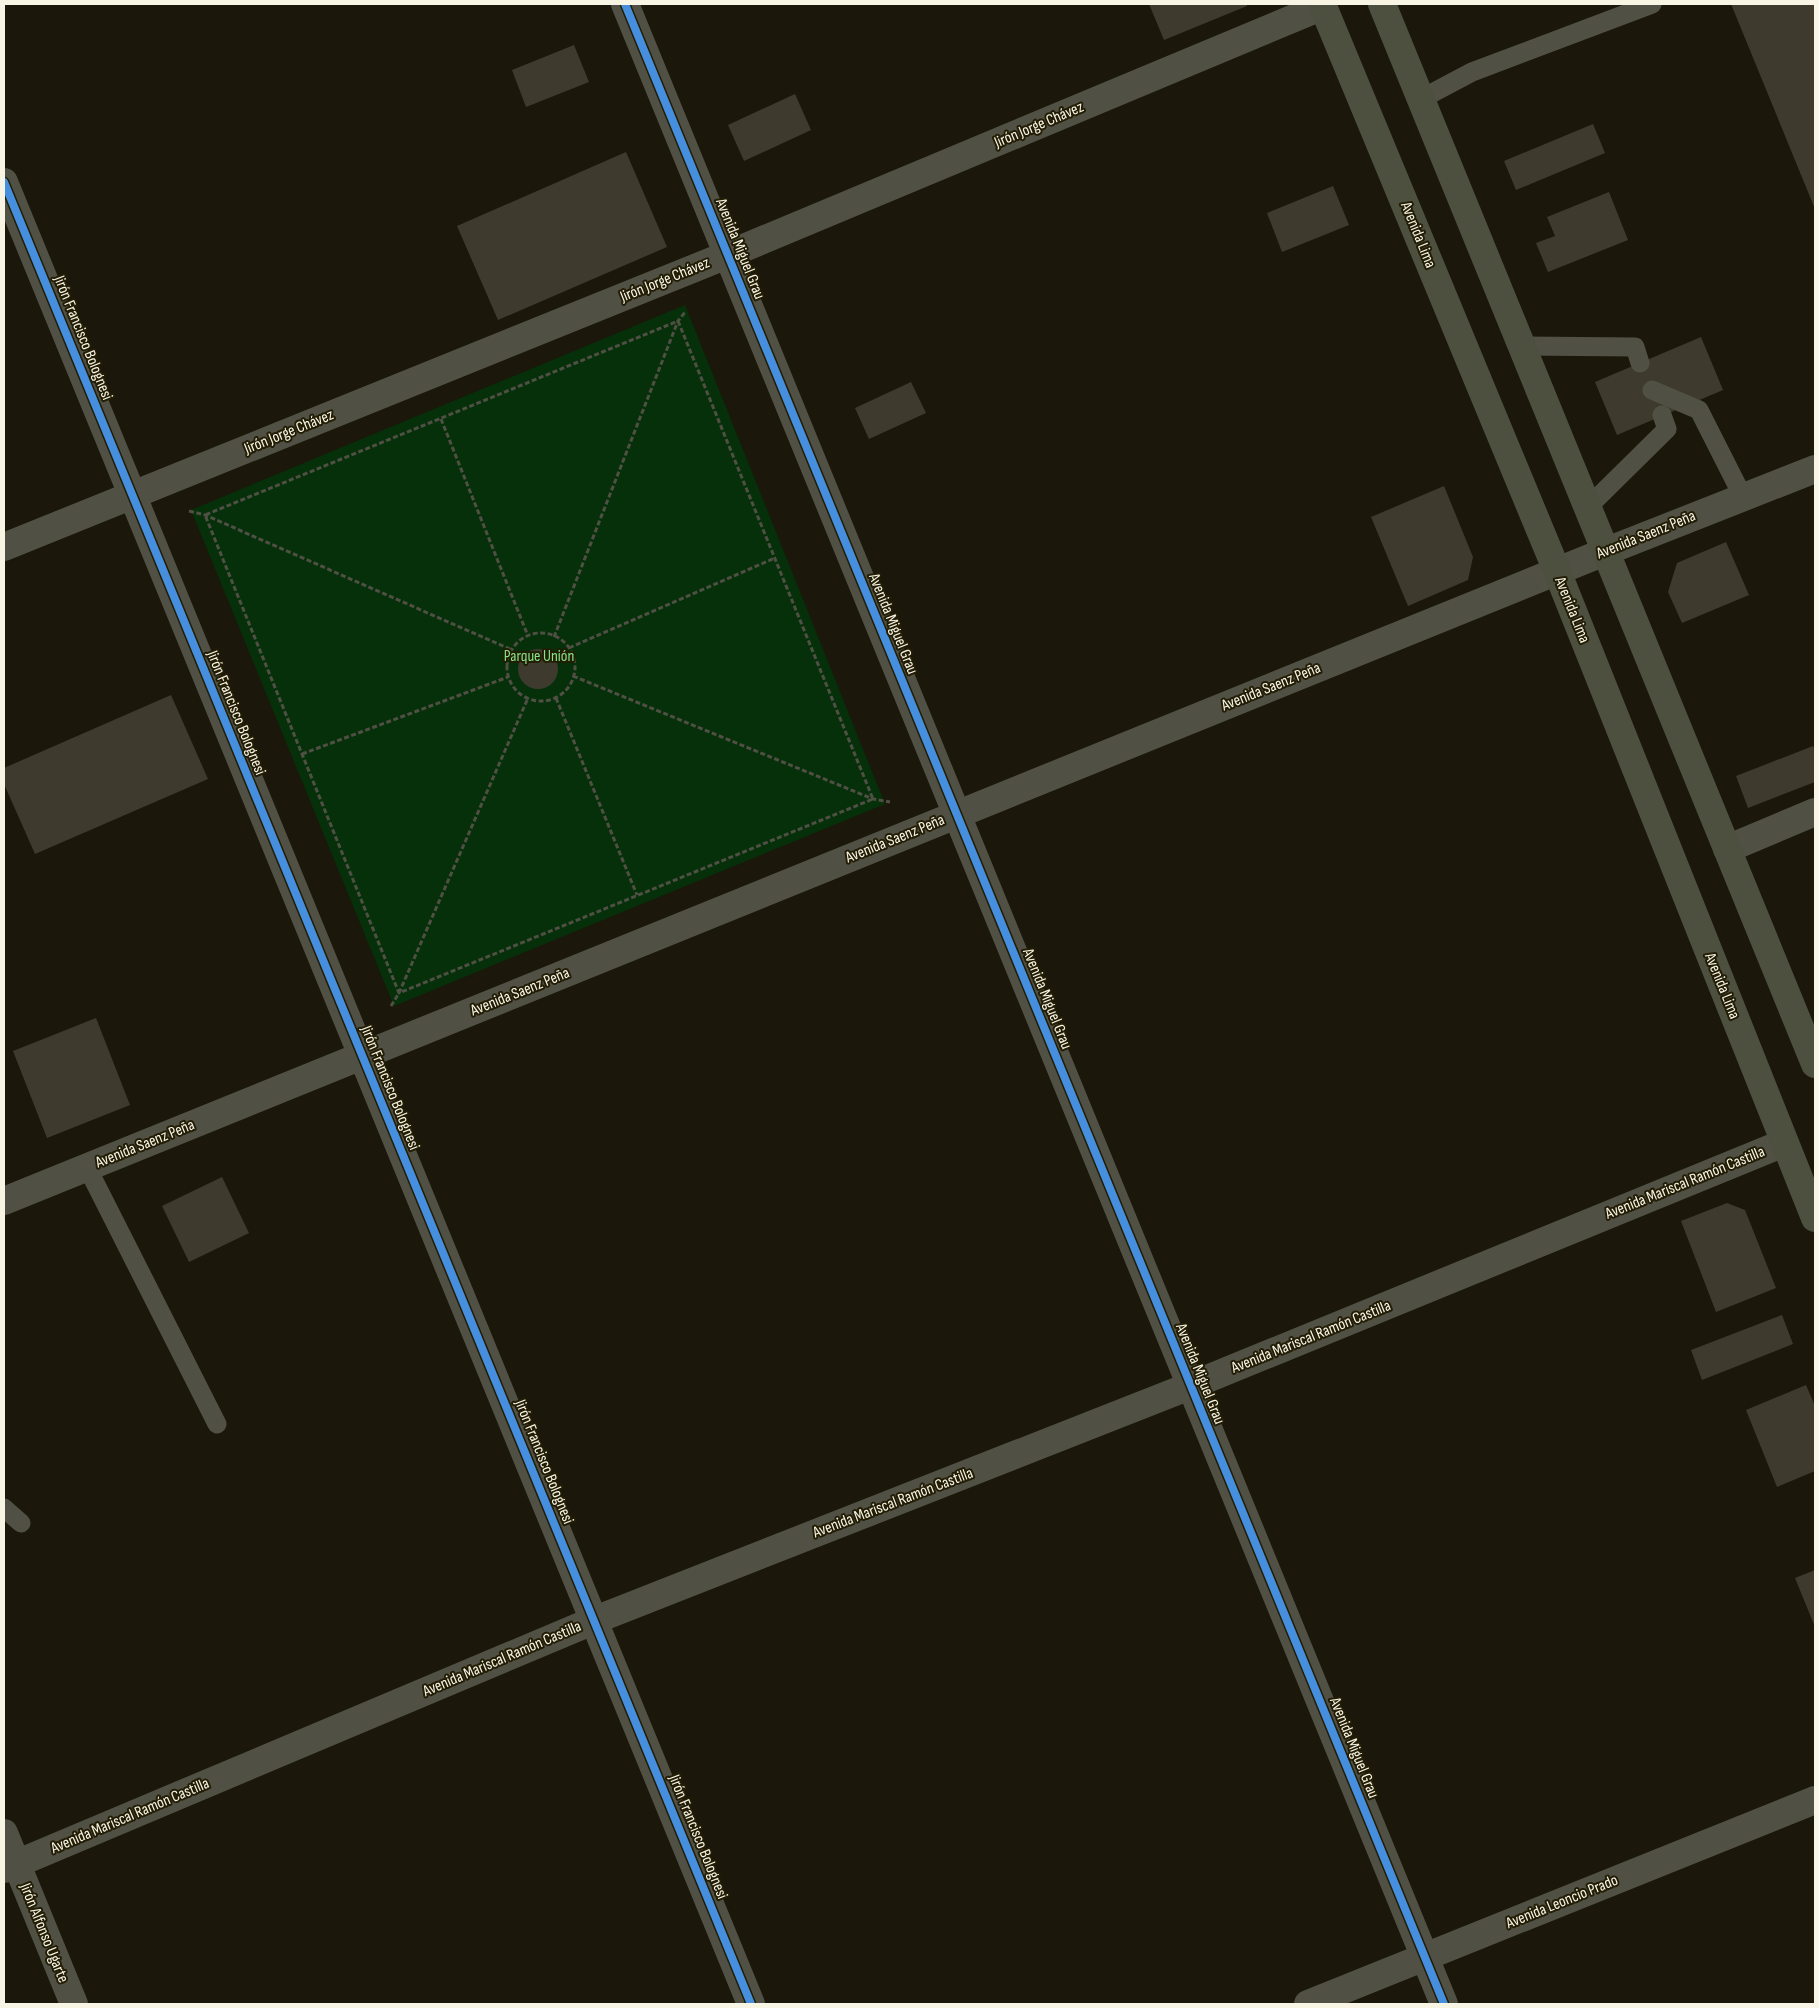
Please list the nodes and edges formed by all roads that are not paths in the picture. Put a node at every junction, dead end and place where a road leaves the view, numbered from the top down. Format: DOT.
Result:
graph roads {
  1 [pos="625,4"];
  2 [pos="1382,4"];
  3 [pos="1652,4"];
  4 [pos="1323,5"];
  5 [pos="1421,99"];
  6 [pos="4,182"];
  7 [pos="727,255"];
  8 [pos="1521,346"];
  9 [pos="1640,362"];
  10 [pos="1652,390"];
  11 [pos="1662,415"];
  12 [pos="1815,469"];
  13 [pos="132,495"];
  14 [pos="1742,497"];
  15 [pos="1588,506"];
  16 [pos="4,547"];
  17 [pos="1607,551"];
  18 [pos="1557,571"];
  19 [pos="1815,812"];
  20 [pos="956,814"];
  21 [pos="1727,849"];
  22 [pos="362,1056"];
  23 [pos="1815,1064"];
  24 [pos="1784,1143"];
  25 [pos="88,1167"];
  26 [pos="4,1201"];
  27 [pos="1815,1218"];
  28 [pos="1190,1386"];
  29 [pos="217,1424"];
  30 [pos="4,1508"];
  31 [pos="21,1523"];
  32 [pos="594,1620"];
  33 [pos="1815,1800"];
  34 [pos="4,1833"];
  35 [pos="10,1867"];
  36 [pos="1425,1957"];
  37 [pos="74,2004"];
  38 [pos="751,2004"];
  39 [pos="1308,2004"];
  40 [pos="1444,2004"];
  1 -- 7 [label="street, Avenida Miguel Grau"];
  2 -- 5 [label="main road"];
  3 -- 5 [label="lane"];
  4 -- 7 [label="street, Jirón Jorge Chávez"];
  4 -- 18 [label="main road, Avenida Lima"];
  5 -- 8 [label="main road"];
  6 -- 13 [label="street, Jirón Francisco Bolognesi"];
  7 -- 13 [label="street, Jirón Jorge Chávez"];
  7 -- 20 [label="street, Avenida Miguel Grau"];
  8 -- 9 [label="lane"];
  8 -- 15 [label="main road"];
  10 -- 14 [label="lane"];
  11 -- 15 [label="lane"];
  12 -- 14 [label="street, Avenida Saenz Peña"];
  13 -- 16 [label="street, Jirón Jorge Chávez"];
  13 -- 22 [label="street, Jirón Francisco Bolognesi"];
  14 -- 17 [label="street, Avenida Saenz Peña"];
  15 -- 17 [label="main road"];
  17 -- 18 [label="street, Avenida Saenz Peña"];
  17 -- 21 [label="main road"];
  18 -- 20 [label="street, Avenida Saenz Peña"];
  18 -- 24 [label="main road, Avenida Lima"];
  19 -- 21 [label="street"];
  20 -- 22 [label="street, Avenida Saenz Peña"];
  20 -- 28 [label="street, Avenida Miguel Grau"];
  21 -- 23 [label="main road"];
  22 -- 25 [label="street, Avenida Saenz Peña"];
  22 -- 32 [label="street, Jirón Francisco Bolognesi"];
  24 -- 27 [label="main road, Avenida Lima"];
  24 -- 28 [label="street, Avenida Mariscal Ramón Castilla"];
  25 -- 26 [label="street, Avenida Saenz Peña"];
  25 -- 29 [label="lane"];
  28 -- 32 [label="street, Avenida Mariscal Ramón Castilla"];
  28 -- 36 [label="street, Avenida Miguel Grau"];
  30 -- 31 [label="lane"];
  32 -- 35 [label="street, Avenida Mariscal Ramón Castilla"];
  32 -- 38 [label="street, Jirón Francisco Bolognesi"];
  33 -- 36 [label="street, Avenida Leoncio Prado"];
  34 -- 35 [label="street, Jirón Alfonso Ugarte"];
  35 -- 37 [label="street, Jirón Alfonso Ugarte"];
  36 -- 39 [label="street, Avenida Leoncio Prado"];
  36 -- 40 [label="street, Avenida Miguel Grau"];
}
